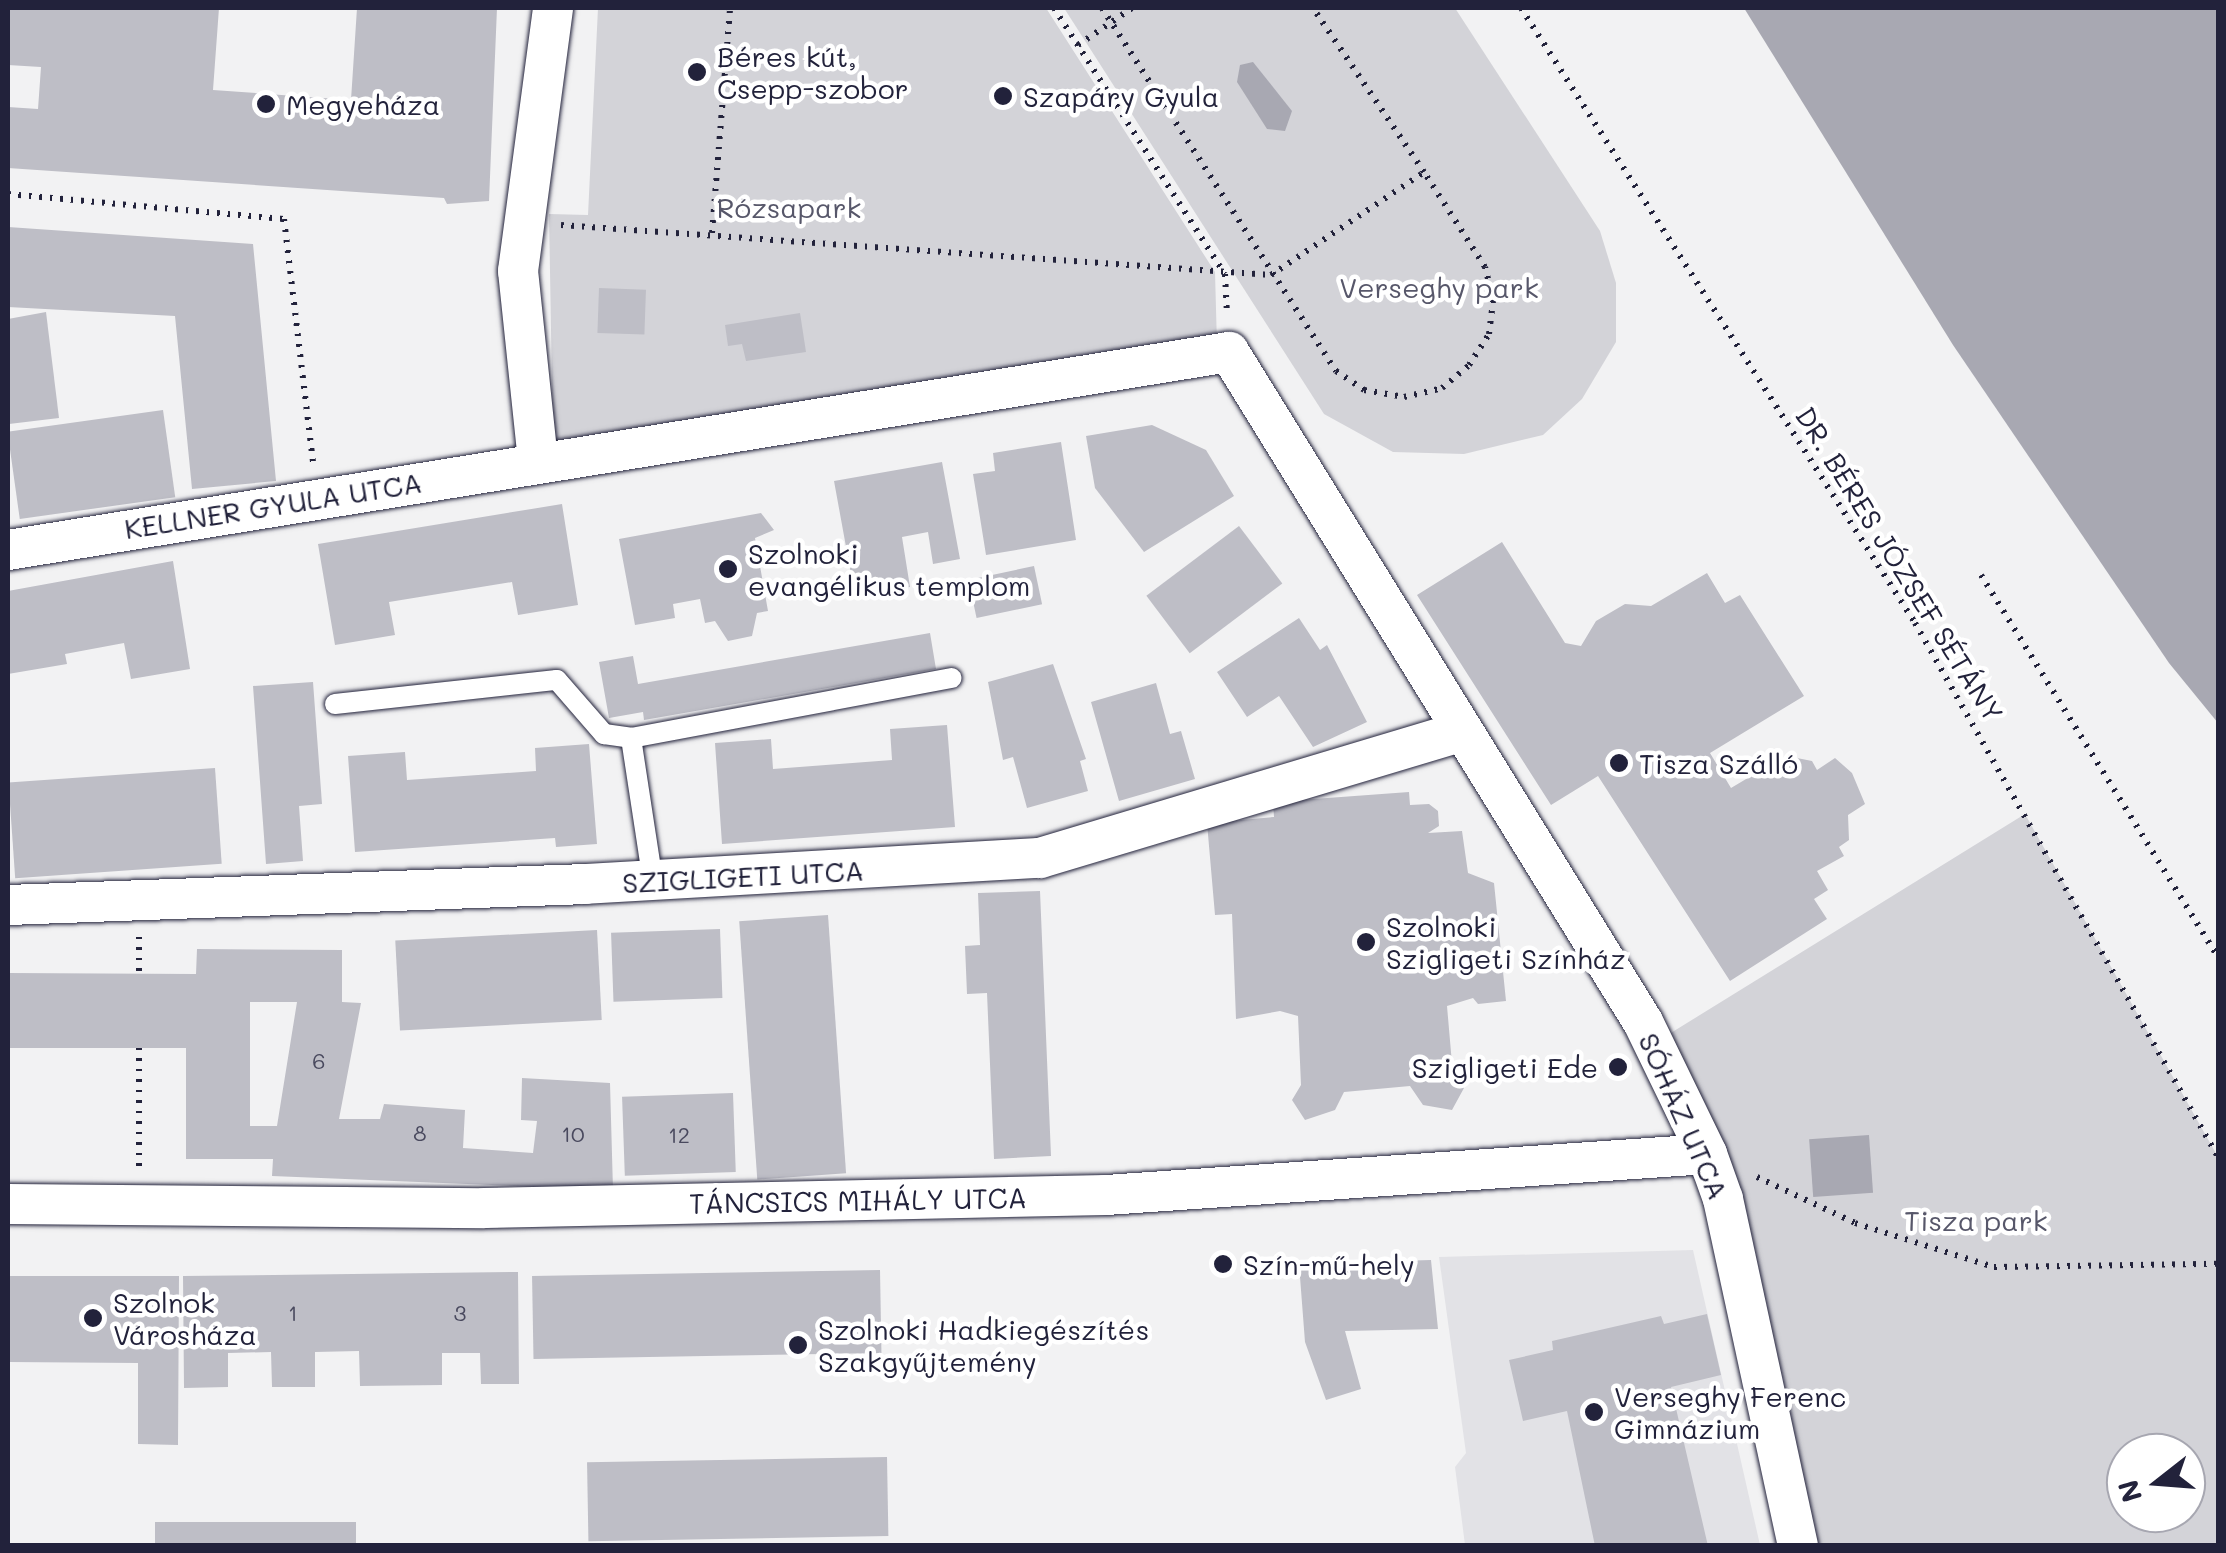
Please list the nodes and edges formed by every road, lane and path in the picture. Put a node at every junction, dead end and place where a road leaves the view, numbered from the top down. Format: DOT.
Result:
graph roads {
  1 [pos="554,8"];
  2 [pos="730,8"];
  3 [pos="1054,8"];
  4 [pos="1102,8"];
  5 [pos="1132,8"];
  6 [pos="1313,8"];
  7 [pos="1521,8"];
  8 [pos="1111,22"];
  9 [pos="1078,45"];
  10 [pos="1424,172"];
  11 [pos="8,194"];
  12 [pos="525,223"];
  13 [pos="712,233"];
  14 [pos="1225,274"];
  15 [pos="1270,275"];
  16 [pos="1229,352"];
  17 [pos="538,461"];
  18 [pos="317,497"];
  19 [pos="8,550"];
  20 [pos="1982,574"];
  21 [pos="950,678"];
  22 [pos="335,704"];
  23 [pos="1460,732"];
  24 [pos="631,738"];
  25 [pos="654,880"];
  26 [pos="8,905"];
  27 [pos="2218,957"];
  28 [pos="139,1048"];
  29 [pos="1707,1154"];
  30 [pos="2218,1157"];
  31 [pos="8,1204"];
  32 [pos="139,1205"];
  33 [pos="2218,1264"];
  34 [pos="1798,1546"];
  1 -- 12 [label="street"];
  2 -- 13 [label="path"];
  3 -- 9 [label="path"];
  4 -- 8 [label="path"];
  5 -- 8 [label="path"];
  6 -- 10 [label="path"];
  7 -- 30 [label="path, DR. BÉRES JÓZSEF SÉTÁNY"];
  8 -- 9 [label="path"];
  8 -- 15 [label="path"];
  9 -- 14 [label="path"];
  10 -- 15 [label="path"];
  10 -- 15 [label="path"];
  11 -- 18 [label="path"];
  12 -- 13 [label="path"];
  12 -- 17 [label="street"];
  13 -- 14 [label="path"];
  14 -- 15 [label="path"];
  14 -- 16 [label="path"];
  16 -- 17 [label="street"];
  16 -- 23 [label="street"];
  17 -- 18 [label="street, KELLNER GYULA UTCA"];
  18 -- 19 [label="street, KELLNER GYULA UTCA"];
  20 -- 27 [label="path"];
  21 -- 24 [label="lane"];
  22 -- 24 [label="lane"];
  23 -- 25 [label="street, SZIGLIGETI UTCA"];
  23 -- 29 [label="street, SÓHÁZ UTCA"];
  24 -- 25 [label="lane"];
  25 -- 26 [label="street, SZIGLIGETI UTCA"];
  28 -- 32 [label="path"];
  29 -- 32 [label="street, TÁNCSICS MIHÁLY UTCA"];
  29 -- 33 [label="path"];
  29 -- 34 [label="street, SÓHÁZ UTCA"];
  31 -- 32 [label="street, TÁNCSICS MIHÁLY UTCA"];
}
